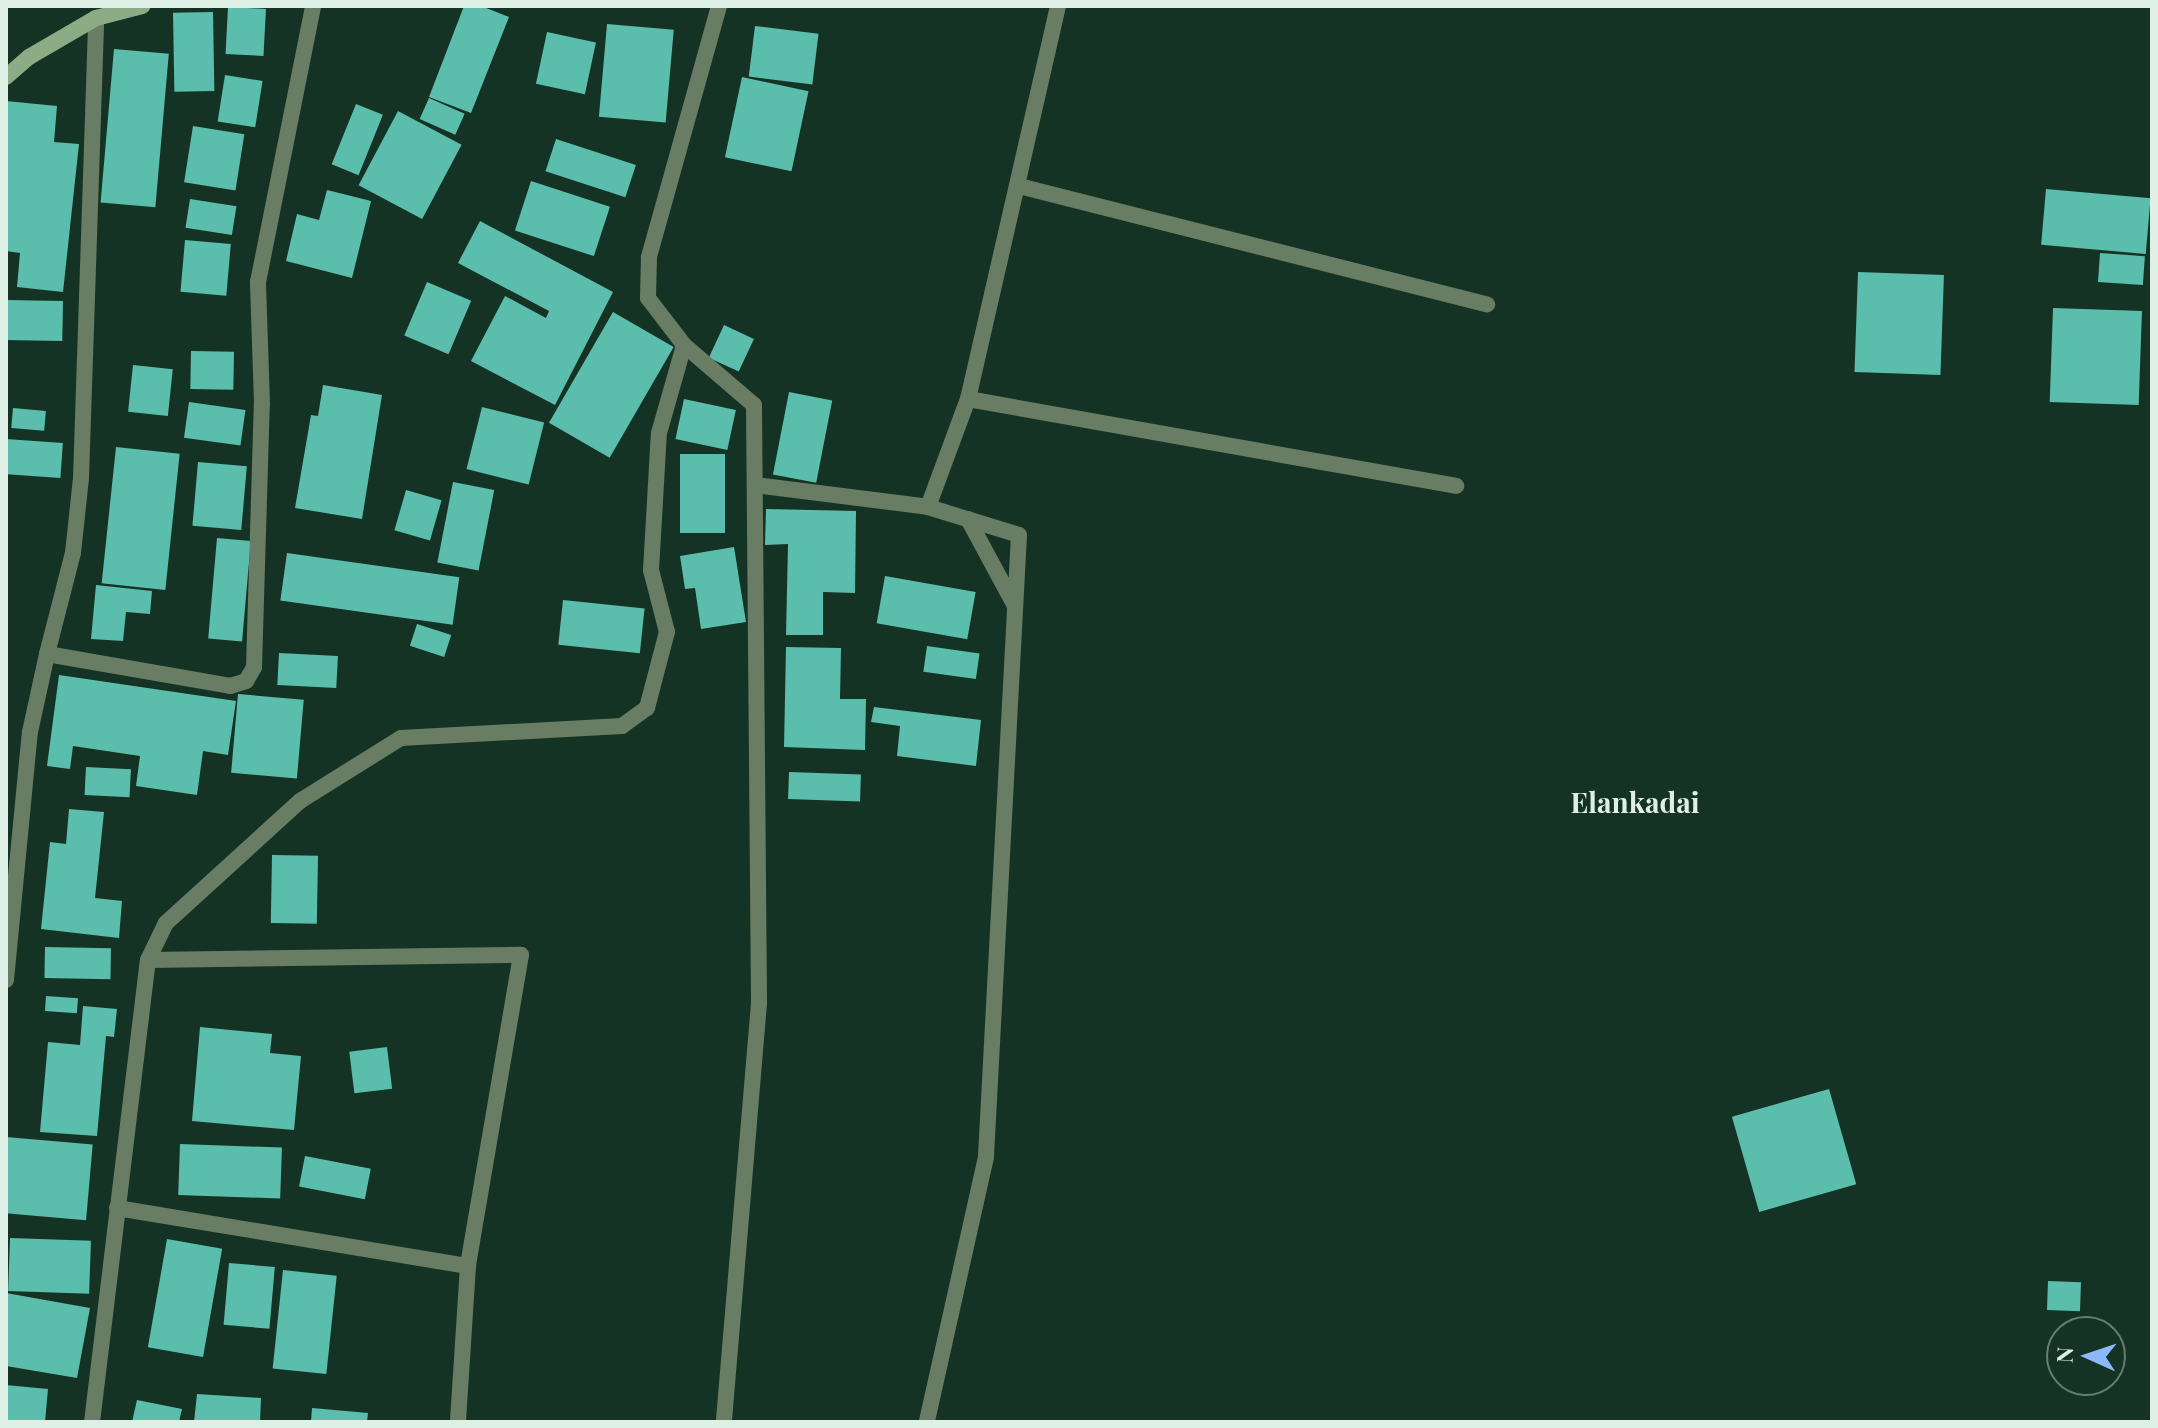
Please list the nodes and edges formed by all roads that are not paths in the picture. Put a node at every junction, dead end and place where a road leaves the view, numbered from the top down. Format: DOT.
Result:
graph roads {
  1 [pos="142,6"];
  2 [pos="313,6"];
  3 [pos="719,6"];
  4 [pos="1058,6"];
  5 [pos="96,18"];
  6 [pos="6,77"];
  7 [pos="1019,186"];
  8 [pos="1487,304"];
  9 [pos="684,345"];
  10 [pos="968,399"];
  11 [pos="755,485"];
  12 [pos="1456,486"];
  13 [pos="928,507"];
  14 [pos="968,519"];
  15 [pos="1015,606"];
  16 [pos="47,654"];
  17 [pos="148,960"];
  18 [pos="6,980"];
  19 [pos="117,1208"];
  20 [pos="468,1266"];
  21 [pos="92,1422"];
  22 [pos="458,1422"];
  23 [pos="724,1422"];
  24 [pos="927,1422"];
  1 -- 5 [label="main road"];
  2 -- 16 [label="street"];
  3 -- 9 [label="street"];
  4 -- 7 [label="street"];
  5 -- 6 [label="main road"];
  5 -- 16 [label="street"];
  7 -- 8 [label="street"];
  7 -- 10 [label="street"];
  9 -- 11 [label="street"];
  9 -- 17 [label="street"];
  10 -- 12 [label="street"];
  10 -- 13 [label="street"];
  11 -- 13 [label="street"];
  11 -- 23 [label="street"];
  13 -- 14 [label="street"];
  14 -- 15 [label="street"];
  14 -- 15 [label="street"];
  15 -- 24 [label="street"];
  16 -- 18 [label="street"];
  17 -- 19 [label="street"];
  17 -- 20 [label="street"];
  19 -- 20 [label="street"];
  19 -- 21 [label="street"];
  20 -- 22 [label="street"];
}
